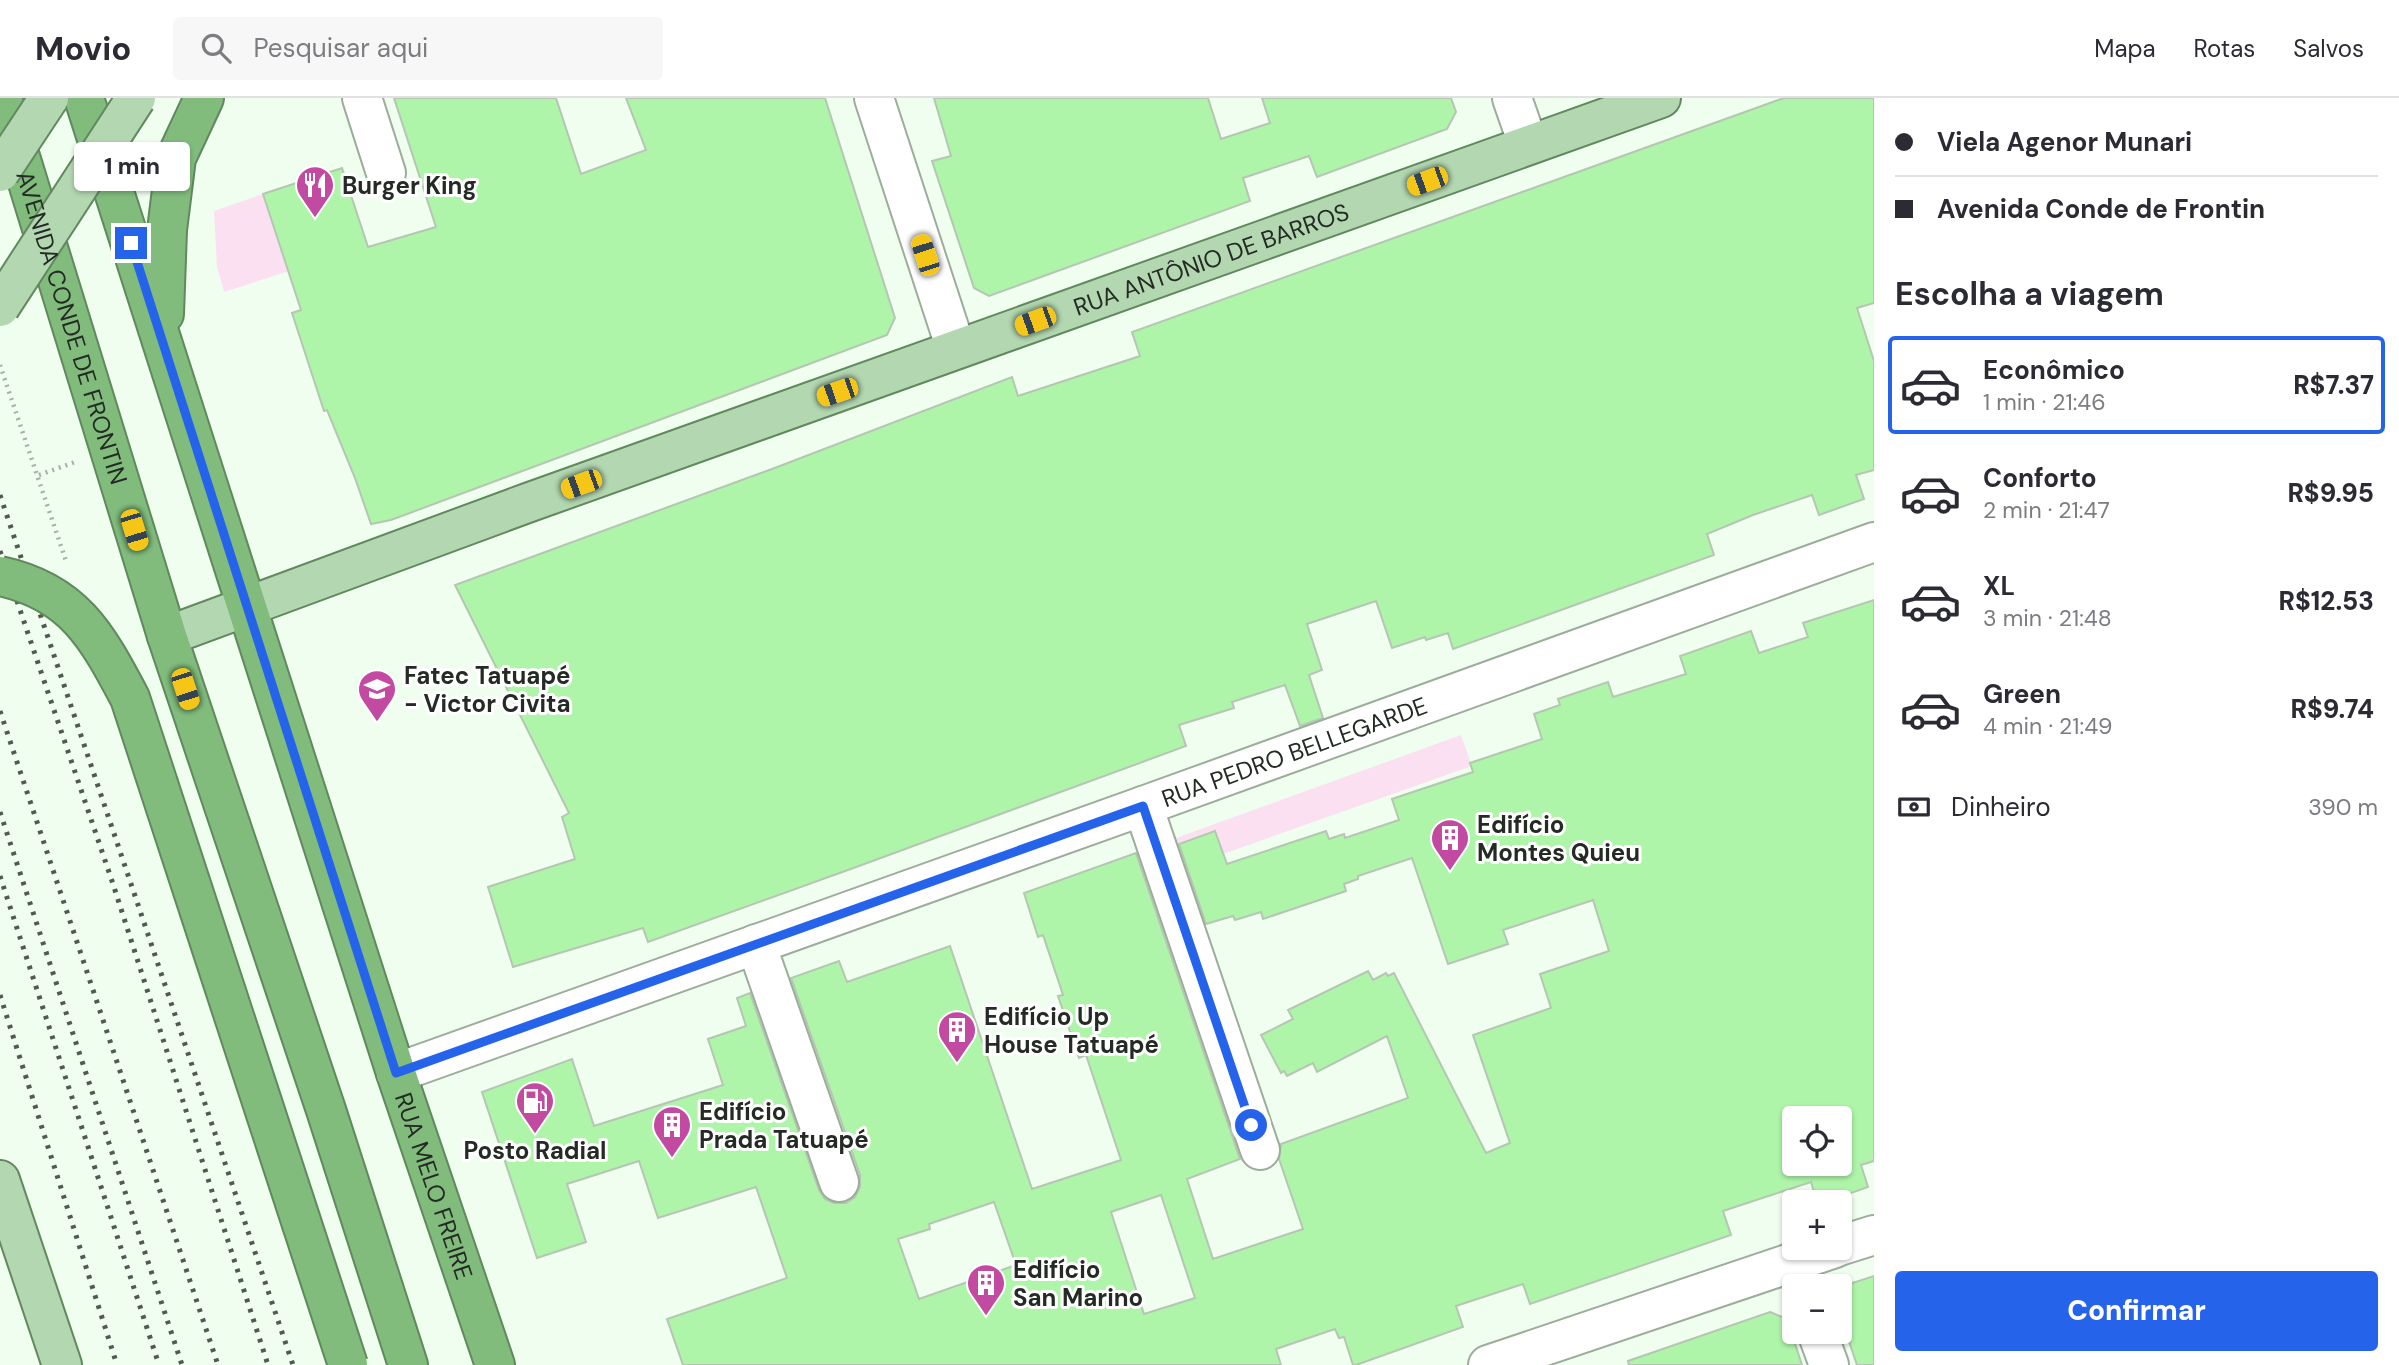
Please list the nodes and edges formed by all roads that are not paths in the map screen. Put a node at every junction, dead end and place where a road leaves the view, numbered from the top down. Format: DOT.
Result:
graph roads {
  1 [pos="2,98"];
  2 [pos="49,98"];
  3 [pos="84,98"];
  4 [pos="136,98"];
  5 [pos="204,98"];
  6 [pos="362,98"];
  7 [pos="874,98"];
  8 [pos="1512,98"];
  9 [pos="1661,98"];
  10 [pos="1528,144"];
  11 [pos="0,172"];
  12 [pos="386,173"];
  13 [pos="0,307"];
  14 [pos="163,340"];
  15 [pos="956,349"];
  16 [pos="1874,542"];
  17 [pos="0,576"];
  18 [pos="246,607"];
  19 [pos="167,636"];
  20 [pos="1143,806"];
  21 [pos="756,944"];
  22 [pos="396,1073"];
  23 [pos="1259,1150"];
  24 [pos="0,1180"];
  25 [pos="839,1182"];
  26 [pos="1874,1235"];
  27 [pos="1852,1242"];
  28 [pos="1818,1260"];
  29 [pos="1798,1274"];
  30 [pos="1782,1279"];
  31 [pos="1821,1344"];
  32 [pos="62,1365"];
  33 [pos="348,1365"];
  34 [pos="408,1365"];
  35 [pos="495,1365"];
  36 [pos="1488,1365"];
  37 [pos="1829,1365"];
  1 -- 19 [label="highway, AVENIDA CONDE DE FRONTIN"];
  2 -- 11 [label="main road, bridge"];
  3 -- 14 [label="highway"];
  4 -- 13 [label="main road, bridge"];
  5 -- 14 [label="highway"];
  6 -- 12 [label="street"];
  7 -- 15 [label="street"];
  8 -- 10 [label="street"];
  9 -- 10 [label="main road, RUA ANTÔNIO DE BARROS"];
  10 -- 15 [label="main road, RUA ANTÔNIO DE BARROS"];
  14 -- 18 [label="highway"];
  15 -- 18 [label="main road, RUA ANTÔNIO DE BARROS"];
  16 -- 20 [label="street, RUA PEDRO BELLEGARDE"];
  17 -- 33 [label="highway, bridge"];
  18 -- 19 [label="main road, RUA ANTÔNIO DE BARROS"];
  18 -- 22 [label="highway, RUA MELO FREIRE"];
  19 -- 34 [label="highway"];
  20 -- 21 [label="street, RUA PEDRO BELLEGARDE"];
  20 -- 23 [label="street"];
  21 -- 22 [label="street, RUA PEDRO BELLEGARDE"];
  21 -- 25 [label="street"];
  22 -- 35 [label="highway, RUA MELO FREIRE"];
  24 -- 32 [label="main road"];
  26 -- 27 [label="street"];
  28 -- 29 [label="street"];
  30 -- 36 [label="street"];
  31 -- 37 [label="street"];
}
